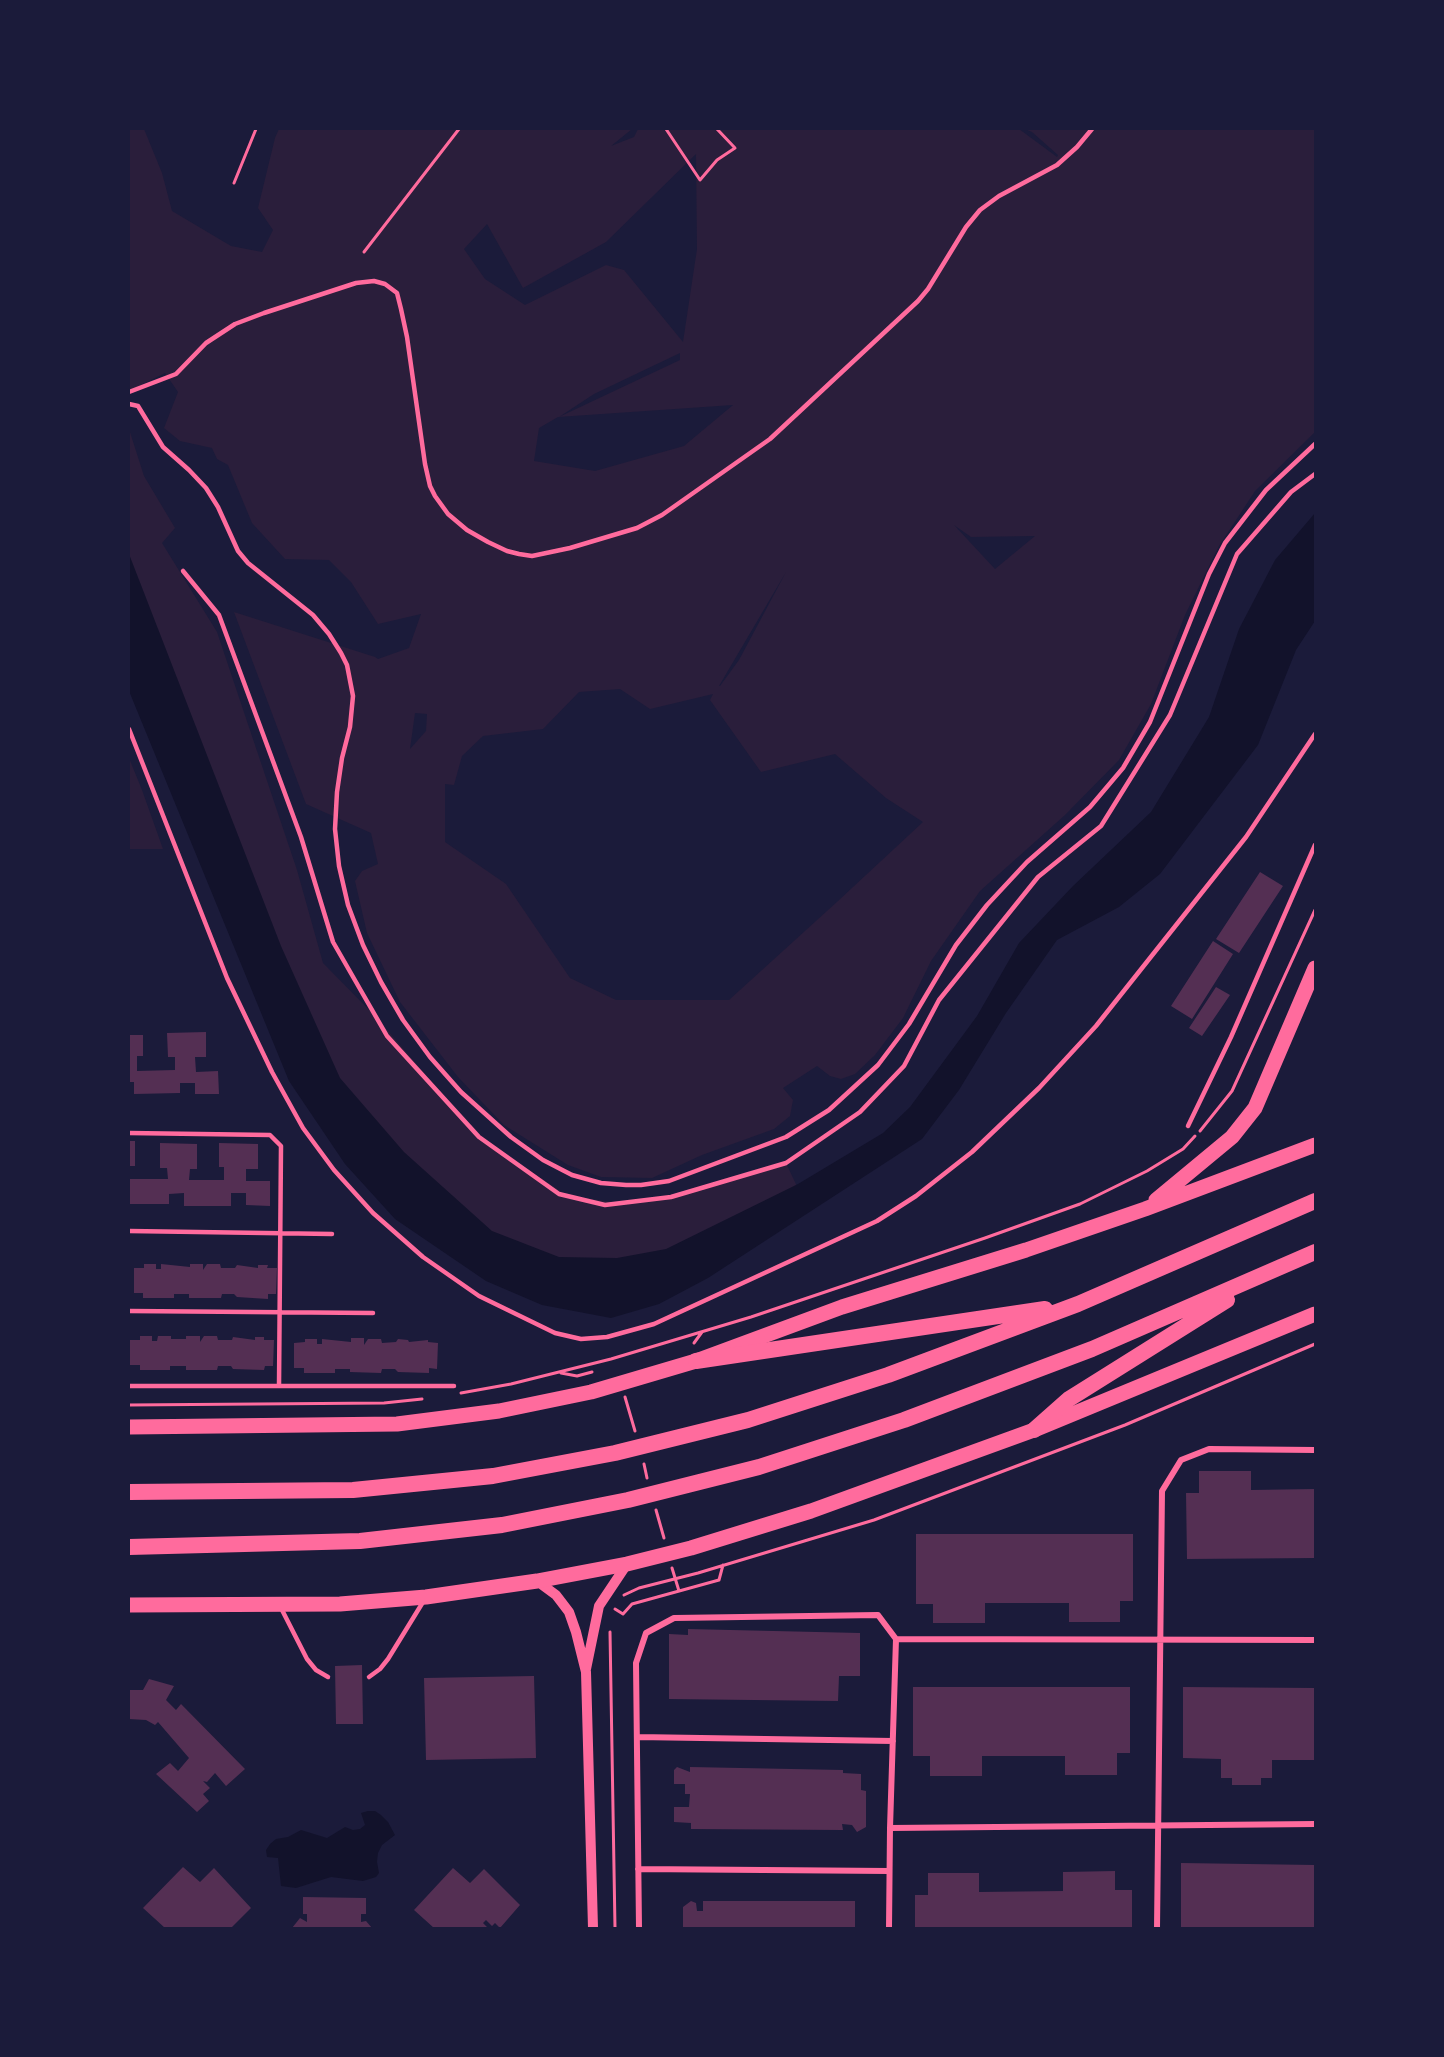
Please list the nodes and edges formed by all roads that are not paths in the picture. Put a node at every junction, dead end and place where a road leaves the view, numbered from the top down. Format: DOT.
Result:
graph roads {
  1 [pos="1092,129"];
  2 [pos="129,392"];
  3 [pos="129,404"];
  4 [pos="1315,444"];
  5 [pos="1315,474"];
  6 [pos="183,571"];
  7 [pos="129,729"];
  8 [pos="1315,734"];
  9 [pos="1315,844"];
  10 [pos="1315,968"];
  11 [pos="1188,1126"];
  12 [pos="129,1133"];
  13 [pos="1315,1145"];
  14 [pos="1315,1201"];
  15 [pos="1144,1209"];
  16 [pos="129,1231"];
  17 [pos="281,1233"];
  18 [pos="332,1234"];
  19 [pos="1315,1252"];
  20 [pos="1271,1272"];
  21 [pos="1078,1304"];
  22 [pos="129,1311"];
  23 [pos="279,1312"];
  24 [pos="372,1313"];
  25 [pos="1315,1314"];
  26 [pos="696,1361"];
  27 [pos="129,1386"];
  28 [pos="279,1386"];
  29 [pos="454,1386"];
  30 [pos="129,1427"];
  31 [pos="1034,1430"];
  32 [pos="1315,1450"];
  33 [pos="129,1492"];
  34 [pos="129,1547"];
  35 [pos="627,1563"];
  36 [pos="537,1581"];
  37 [pos="426,1597"];
  38 [pos="129,1605"];
  39 [pos="279,1606"];
  40 [pos="896,1639"];
  41 [pos="1160,1640"];
  42 [pos="1315,1640"];
  43 [pos="586,1672"];
  44 [pos="327,1677"];
  45 [pos="369,1677"];
  46 [pos="637,1737"];
  47 [pos="893,1741"];
  48 [pos="1315,1824"];
  49 [pos="1158,1825"];
  50 [pos="890,1828"];
  51 [pos="638,1869"];
  52 [pos="889,1871"];
  53 [pos="593,1928"];
  54 [pos="639,1928"];
  55 [pos="889,1928"];
  56 [pos="1157,1928"];
  1 -- 2 [label="lane"];
  3 -- 4 [label="lane"];
  5 -- 6 [label="lane"];
  7 -- 8 [label="lane"];
  9 -- 11 [label="lane"];
  10 -- 15 [label="main road"];
  12 -- 17 [label="lane"];
  13 -- 15 [label="main road"];
  14 -- 21 [label="highway"];
  15 -- 26 [label="main road"];
  16 -- 17 [label="lane"];
  17 -- 18 [label="lane"];
  17 -- 23 [label="lane"];
  19 -- 20 [label="highway"];
  20 -- 31 [label="highway"];
  20 -- 34 [label="highway"];
  21 -- 26 [label="highway"];
  21 -- 33 [label="highway"];
  22 -- 23 [label="lane"];
  23 -- 24 [label="lane"];
  23 -- 28 [label="lane"];
  25 -- 31 [label="main road"];
  26 -- 30 [label="main road"];
  27 -- 28 [label="lane"];
  28 -- 29 [label="lane"];
  31 -- 35 [label="main road"];
  32 -- 41 [label="street"];
  35 -- 36 [label="main road"];
  35 -- 43 [label="street"];
  36 -- 37 [label="main road"];
  36 -- 43 [label="street"];
  37 -- 39 [label="main road"];
  37 -- 45 [label="lane"];
  38 -- 39 [label="main road"];
  39 -- 44 [label="lane"];
  40 -- 41 [label="street"];
  40 -- 46 [label="street"];
  40 -- 47 [label="street"];
  41 -- 42 [label="street"];
  41 -- 49 [label="street"];
  43 -- 53 [label="street"];
  46 -- 47 [label="street"];
  46 -- 51 [label="street"];
  47 -- 50 [label="street"];
  48 -- 49 [label="street"];
  49 -- 50 [label="street"];
  49 -- 56 [label="street"];
  50 -- 52 [label="street"];
  51 -- 52 [label="street"];
  51 -- 54 [label="street"];
  52 -- 55 [label="street"];
}
